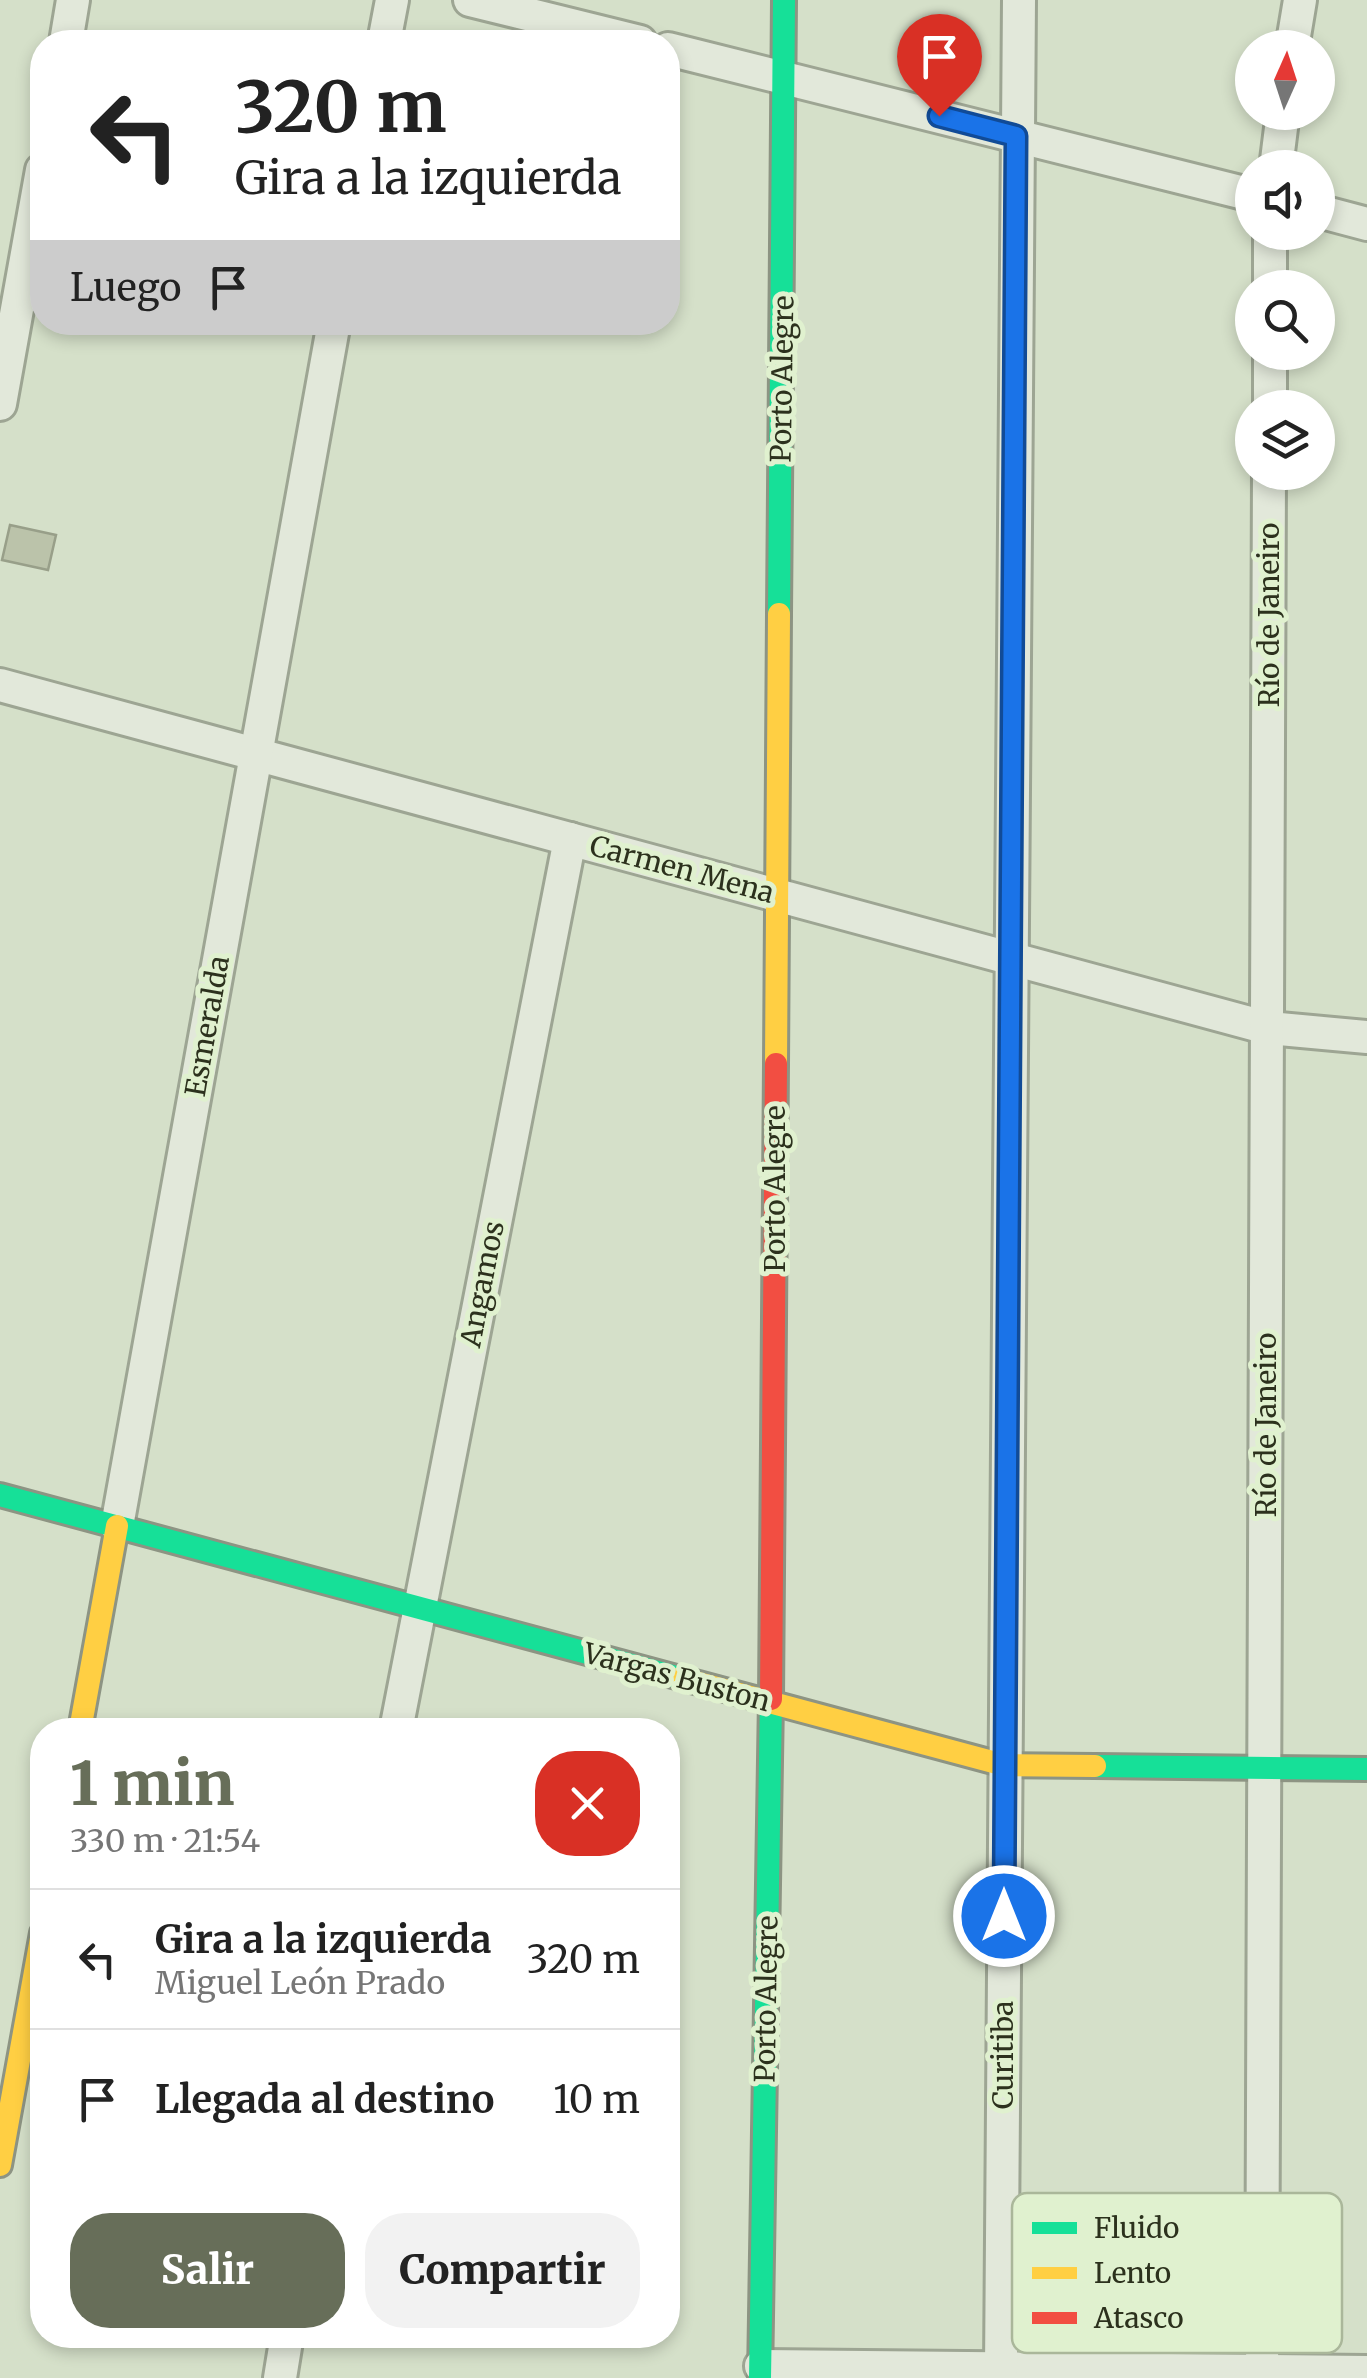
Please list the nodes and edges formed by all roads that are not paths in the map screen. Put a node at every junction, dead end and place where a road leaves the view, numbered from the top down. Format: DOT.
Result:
graph roads {
  1 [pos="73,0"];
  2 [pos="392,0"];
  3 [pos="470,0"];
  4 [pos="784,0"];
  5 [pos="1020,0"];
  6 [pos="1300,0"];
  7 [pos="68,30"];
  8 [pos="386,30"];
  9 [pos="591,30"];
  10 [pos="1295,30"];
  11 [pos="680,52"];
  12 [pos="785,78"];
  13 [pos="1016,136"];
  14 [pos="1235,191"];
  15 [pos="1335,216"];
  16 [pos="1367,224"];
  17 [pos="30,237"];
  18 [pos="332,335"];
  19 [pos="0,404"];
  20 [pos="1270,490"];
  21 [pos="0,685"];
  22 [pos="256,755"];
  23 [pos="570,839"];
  24 [pos="777,895"];
  25 [pos="1011,960"];
  26 [pos="1268,1028"];
  27 [pos="1367,1037"];
  28 [pos="0,1494"];
  29 [pos="117,1526"];
  30 [pos="418,1607"];
  31 [pos="771,1702"];
  32 [pos="82,1718"];
  33 [pos="398,1718"];
  34 [pos="1004,1765"];
  35 [pos="1265,1770"];
  36 [pos="1367,1770"];
  37 [pos="30,1999"];
  38 [pos="0,2165"];
  39 [pos="1263,2193"];
  40 [pos="285,2348"];
  41 [pos="1001,2370"];
  42 [pos="761,2372"];
  43 [pos="1367,2372"];
  44 [pos="1262,2374"];
  45 [pos="280,2378"];
  1 -- 7 [label="street"];
  2 -- 8 [label="street"];
  3 -- 9 [label="street"];
  4 -- 12 [label="street, Porto Alegre"];
  5 -- 13 [label="street, Curitiba"];
  6 -- 10 [label="street"];
  11 -- 12 [label="street"];
  12 -- 13 [label="street"];
  12 -- 24 [label="street, Porto Alegre"];
  13 -- 14 [label="street"];
  13 -- 25 [label="street, Curitiba"];
  15 -- 16 [label="street"];
  17 -- 19 [label="street"];
  18 -- 22 [label="street, Esmeralda"];
  20 -- 26 [label="street, Río de Janeiro"];
  21 -- 22 [label="street, Carmen Mena"];
  22 -- 23 [label="street, Carmen Mena"];
  22 -- 29 [label="street, Esmeralda"];
  23 -- 24 [label="street, Carmen Mena"];
  23 -- 30 [label="street, Angamos"];
  24 -- 25 [label="street, Carmen Mena"];
  24 -- 31 [label="street, Porto Alegre"];
  25 -- 26 [label="street, Carmen Mena"];
  25 -- 34 [label="street, Curitiba"];
  26 -- 27 [label="street, Carmen Mena"];
  26 -- 35 [label="street, Río de Janeiro"];
  28 -- 29 [label="street, Vargas Buston"];
  29 -- 30 [label="street, Vargas Buston"];
  29 -- 32 [label="street, Esmeralda"];
  30 -- 31 [label="street, Vargas Buston"];
  30 -- 33 [label="street, Angamos"];
  31 -- 34 [label="street, Vargas Buston"];
  31 -- 42 [label="street, Porto Alegre"];
  34 -- 35 [label="street, Vargas Buston"];
  34 -- 41 [label="street, Curitiba"];
  35 -- 36 [label="street, Vargas Buston"];
  35 -- 39 [label="street, Río de Janeiro"];
  37 -- 38 [label="street"];
  40 -- 45 [label="street"];
  41 -- 42 [label="street"];
  41 -- 44 [label="street"];
  43 -- 44 [label="street"];
}
